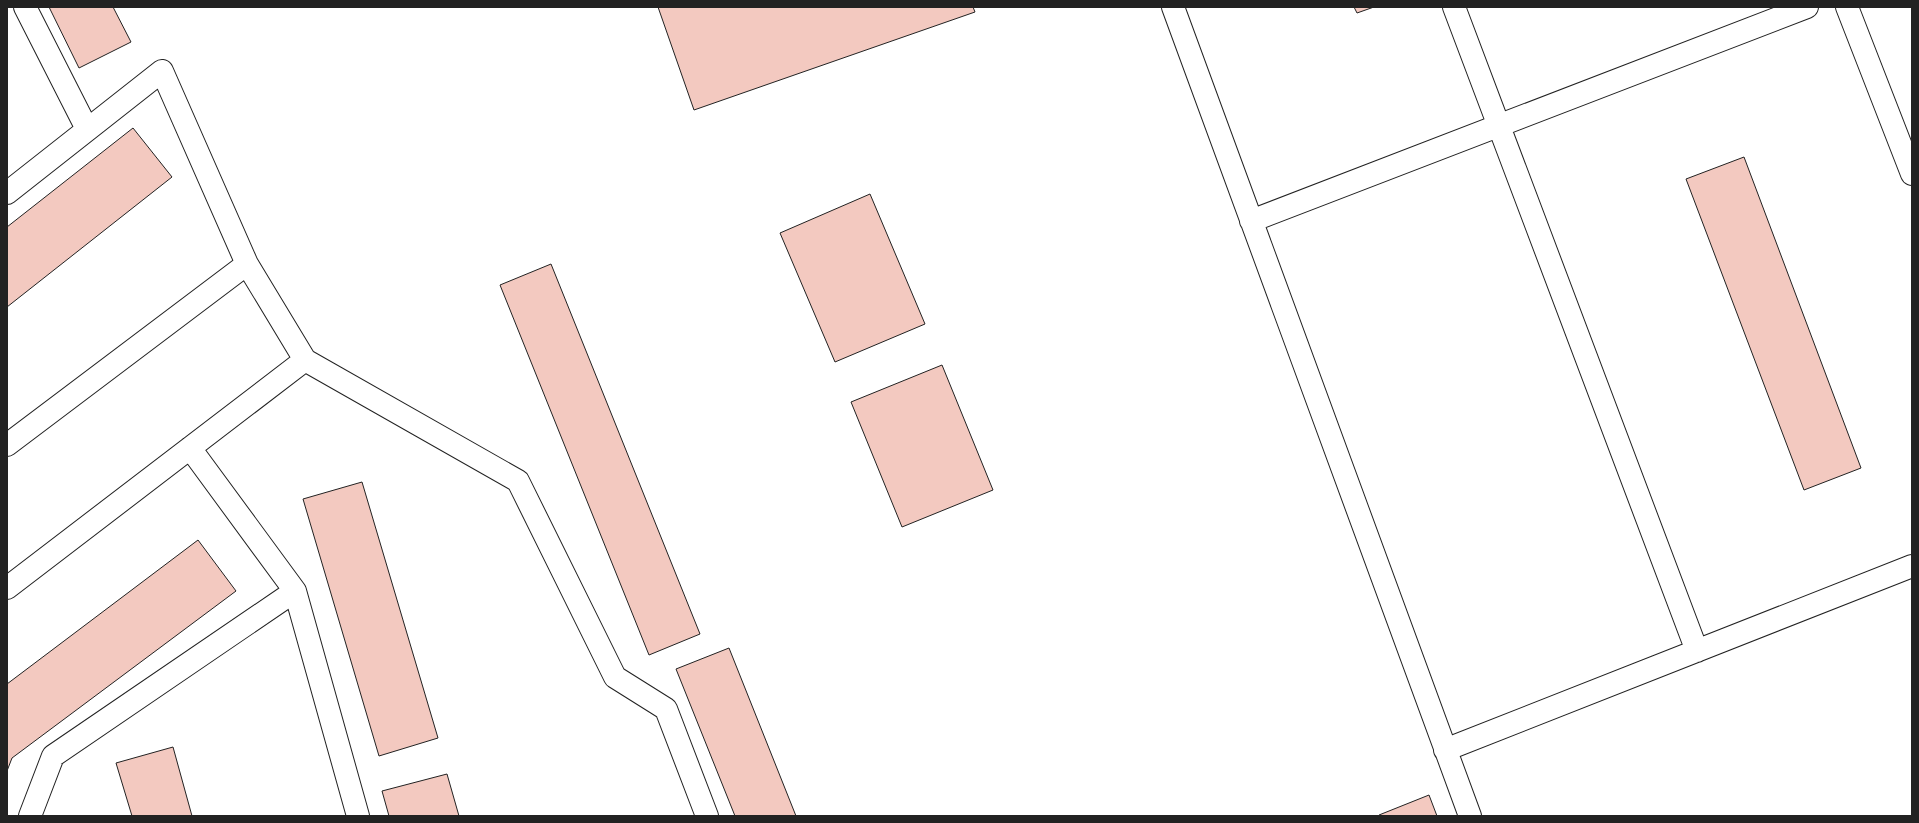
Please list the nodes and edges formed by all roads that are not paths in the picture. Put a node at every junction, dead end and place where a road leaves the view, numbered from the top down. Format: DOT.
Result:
graph roads {
  1 [pos="25,7"];
  2 [pos="1173,7"];
  3 [pos="1454,7"];
  4 [pos="1807,7"];
  5 [pos="1847,7"];
  6 [pos="1499,125"];
  7 [pos="87,129"];
  8 [pos="1912,174"];
  9 [pos="7,193"];
  10 [pos="1252,221"];
  11 [pos="247,264"];
  12 [pos="305,360"];
  13 [pos="7,445"];
  14 [pos="190,448"];
  15 [pos="1912,566"];
  16 [pos="7,588"];
  17 [pos="295,590"];
  18 [pos="1697,651"];
  19 [pos="1445,750"];
  20 [pos="30,816"];
  21 [pos="358,816"];
  22 [pos="707,816"];
  23 [pos="1470,816"];
  1 -- 7 [label="street"];
  2 -- 10 [label="street"];
  3 -- 6 [label="street"];
  4 -- 6 [label="street"];
  5 -- 8 [label="street"];
  6 -- 10 [label="street"];
  6 -- 18 [label="street"];
  7 -- 9 [label="street"];
  7 -- 11 [label="street"];
  10 -- 19 [label="street"];
  11 -- 12 [label="street"];
  11 -- 13 [label="street"];
  12 -- 14 [label="street"];
  12 -- 22 [label="street"];
  14 -- 16 [label="street"];
  14 -- 17 [label="street"];
  15 -- 18 [label="street"];
  17 -- 20 [label="street"];
  17 -- 21 [label="street"];
  18 -- 19 [label="street"];
  19 -- 23 [label="street"];
}
